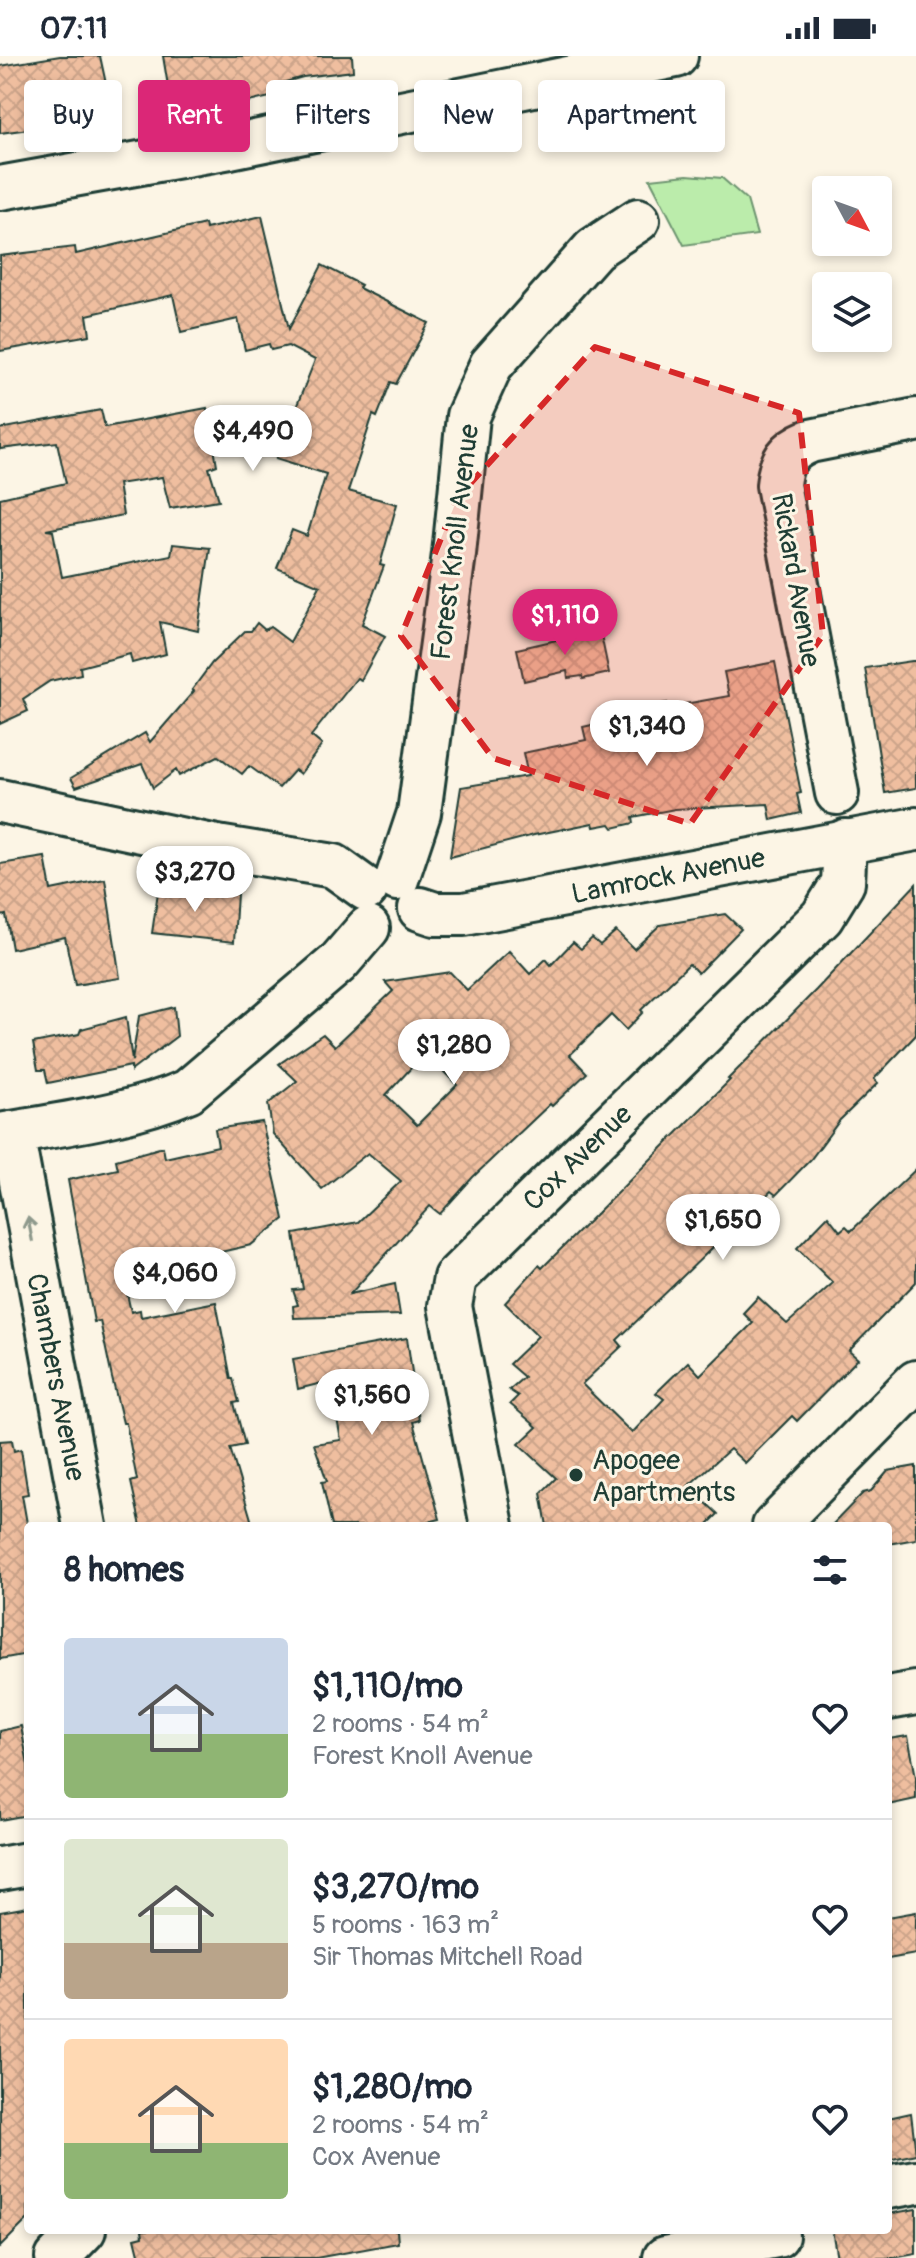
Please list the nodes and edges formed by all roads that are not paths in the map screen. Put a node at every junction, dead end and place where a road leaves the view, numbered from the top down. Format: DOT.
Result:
graph roads {
  1 [pos="676,56"];
  2 [pos="0,188"];
  3 [pos="638,220"];
  4 [pos="916,420"];
  5 [pos="837,793"];
  6 [pos="0,801"];
  7 [pos="916,829"];
  8 [pos="845,841"];
  9 [pos="388,901"];
  10 [pos="6,1134"];
  11 [pos="916,1382"];
  12 [pos="84,1522"];
  13 [pos="491,1522"];
  14 [pos="778,1522"];
  15 [pos="916,1693"];
  16 [pos="892,1697"];
  17 [pos="24,1865"];
  18 [pos="0,1869"];
  19 [pos="916,2182"];
  20 [pos="892,2186"];
  21 [pos="80,2234"];
  22 [pos="778,2241"];
  23 [pos="57,2258"];
  24 [pos="665,2258"];
  1 -- 2 [label="street"];
  3 -- 9 [label="street, Forest Knoll Avenue"];
  4 -- 5 [label="street, Rickard Avenue"];
  6 -- 9 [label="street"];
  7 -- 8 [label="street, Lamrock Avenue"];
  8 -- 9 [label="street, Lamrock Avenue"];
  8 -- 13 [label="street, Cox Avenue"];
  9 -- 10 [label="street"];
  12 -- 10 [label="street, Chambers Avenue, one-way"];
  11 -- 14 [label="street"];
  15 -- 16 [label="street"];
  17 -- 18 [label="street"];
  19 -- 20 [label="street"];
  21 -- 23 [label="street"];
  22 -- 24 [label="street"];
}
